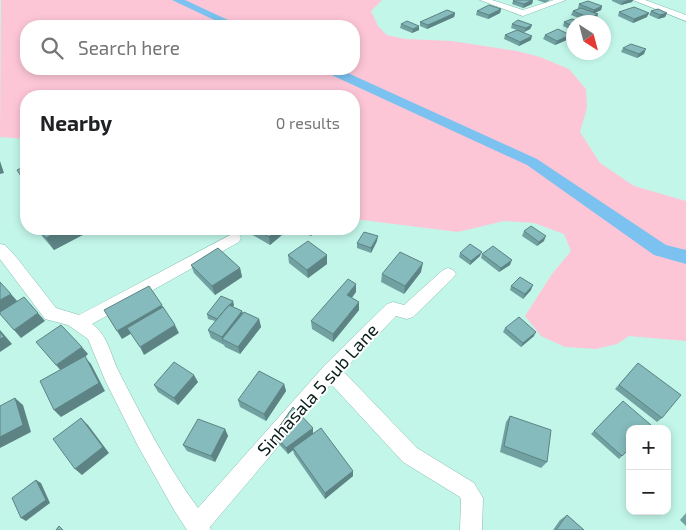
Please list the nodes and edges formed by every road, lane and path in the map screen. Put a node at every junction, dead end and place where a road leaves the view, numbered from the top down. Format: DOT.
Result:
graph roads {
  1 [pos="484,0"];
  2 [pos="562,0"];
  3 [pos="637,0"];
  4 [pos="686,18"];
  5 [pos="234,238"];
  6 [pos="0,249"];
  7 [pos="448,274"];
  8 [pos="79,324"];
  9 [pos="330,371"];
  10 [pos="199,528"];
  11 [pos="471,530"];
  1 -- 2 [label="street"];
  3 -- 4 [label="street"];
  5 -- 8 [label="street"];
  6 -- 8 [label="street"];
  7 -- 9 [label="street, Sinhasala 5 sub Lane"];
  8 -- 10 [label="street"];
  9 -- 10 [label="street, Sinhasala 5 sub Lane"];
  9 -- 11 [label="street"];
}
